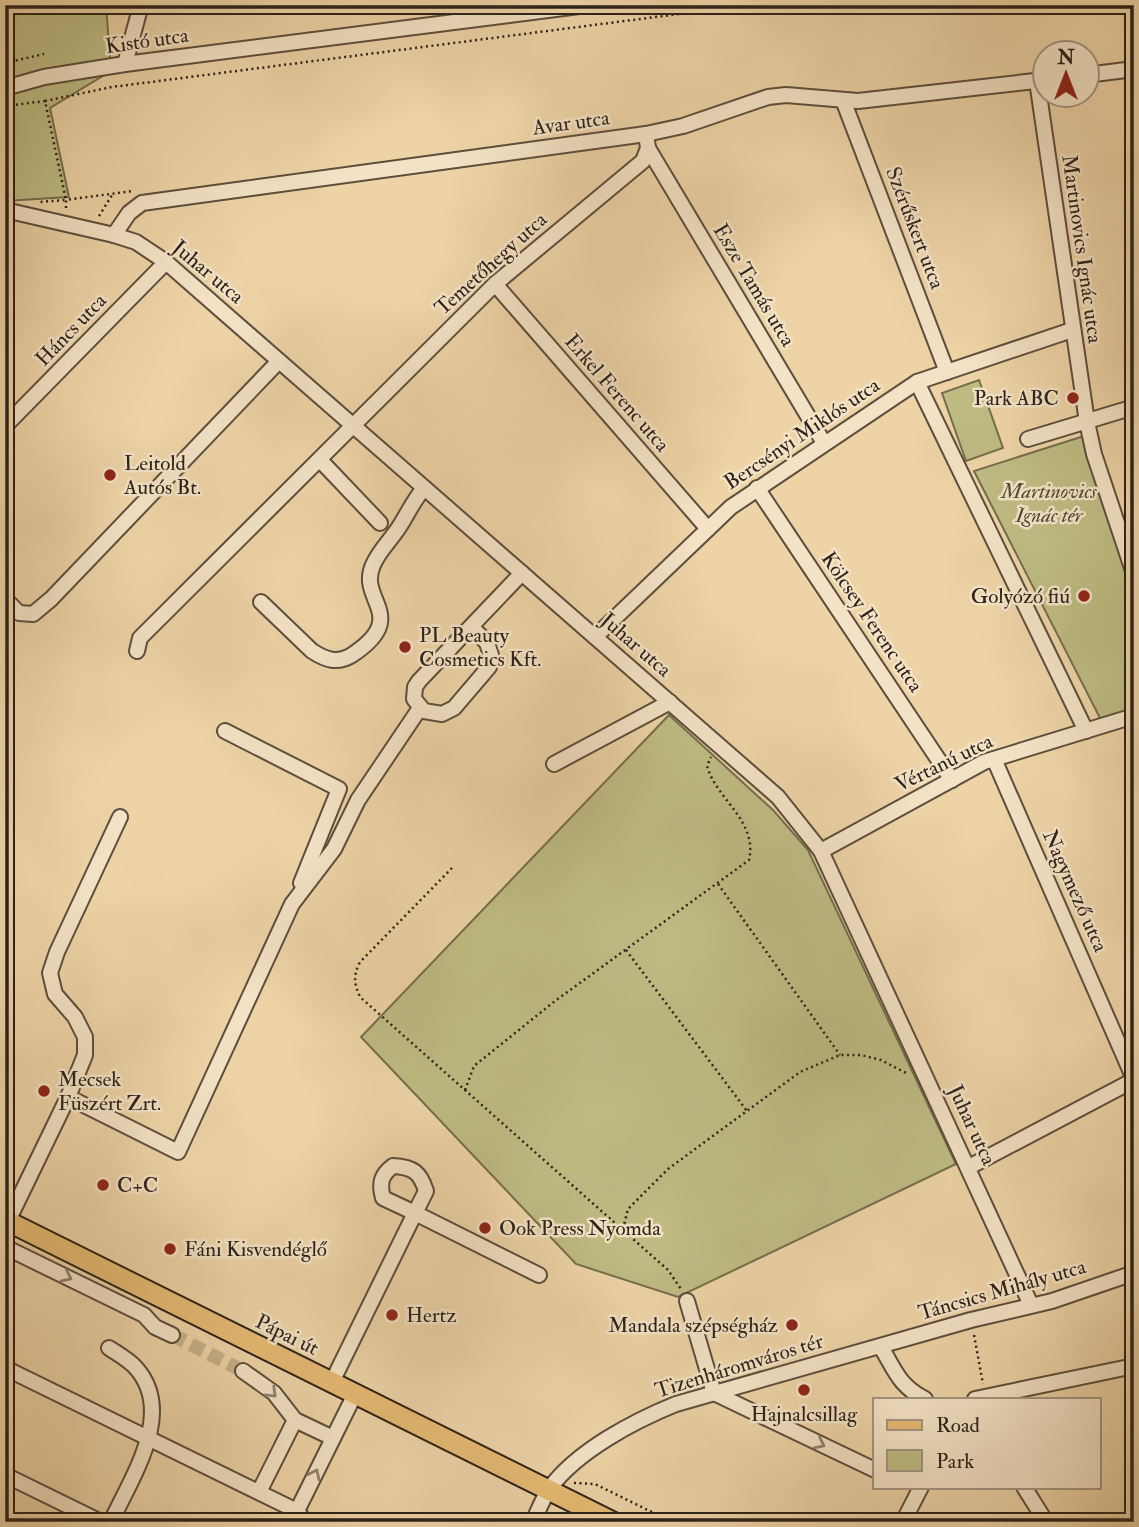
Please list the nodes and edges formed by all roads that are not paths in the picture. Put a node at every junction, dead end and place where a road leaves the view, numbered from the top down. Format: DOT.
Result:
graph roads {
  1 [pos="141,5"];
  2 [pos="500,5"];
  3 [pos="587,5"];
  4 [pos="470,20"];
  5 [pos="125,64"];
  6 [pos="1134,69"];
  7 [pos="1100,73"];
  8 [pos="1030,82"];
  9 [pos="5,88"];
  10 [pos="843,100"];
  11 [pos="1044,108"];
  12 [pos="647,141"];
  13 [pos="5,210"];
  14 [pos="114,235"];
  15 [pos="166,262"];
  16 [pos="495,284"];
  17 [pos="1072,330"];
  18 [pos="279,361"];
  19 [pos="947,372"];
  20 [pos="917,382"];
  21 [pos="1134,407"];
  22 [pos="1087,422"];
  23 [pos="5,426"];
  24 [pos="354,426"];
  25 [pos="1028,439"];
  26 [pos="824,443"];
  27 [pos="320,460"];
  28 [pos="424,488"];
  29 [pos="757,488"];
  30 [pos="380,523"];
  31 [pos="708,528"];
  32 [pos="522,573"];
  33 [pos="1134,574"];
  34 [pos="5,599"];
  35 [pos="261,602"];
  36 [pos="471,627"];
  37 [pos="595,637"];
  38 [pos="136,651"];
  39 [pos="670,702"];
  40 [pos="419,708"];
  41 [pos="1134,716"];
  42 [pos="225,731"];
  43 [pos="1086,731"];
  44 [pos="994,759"];
  45 [pos="554,764"];
  46 [pos="952,780"];
  47 [pos="120,817"];
  48 [pos="821,851"];
  49 [pos="292,904"];
  50 [pos="1134,1079"];
  51 [pos="68,1097"];
  52 [pos="969,1167"];
  53 [pos="7,1221"];
  54 [pos="5,1247"];
  55 [pos="1134,1273"];
  56 [pos="539,1275"];
  57 [pos="687,1301"];
  58 [pos="1031,1305"];
  59 [pos="172,1335"];
  60 [pos="881,1347"];
  61 [pos="109,1348"];
  62 [pos="1134,1366"];
  63 [pos="5,1368"];
  64 [pos="243,1371"];
  65 [pos="332,1382"];
  66 [pos="714,1393"];
  67 [pos="355,1394"];
  68 [pos="923,1398"];
  69 [pos="980,1398"];
  70 [pos="295,1420"];
  71 [pos="149,1438"];
  72 [pos="333,1438"];
  73 [pos="873,1469"];
  74 [pos="5,1475"];
  75 [pos="916,1488"];
  76 [pos="1025,1488"];
  77 [pos="548,1490"];
  78 [pos="259,1492"];
  79 [pos="301,1516"];
  80 [pos="101,1522"];
  81 [pos="111,1522"];
  82 [pos="533,1522"];
  83 [pos="613,1522"];
  84 [pos="903,1522"];
  85 [pos="1045,1522"];
  1 -- 5 [label="street"];
  2 -- 4 [label="street"];
  3 -- 4 [label="street, Kistó utca"];
  4 -- 5 [label="street, Kistó utca"];
  5 -- 9 [label="street, Kistó utca"];
  6 -- 7 [label="street"];
  8 -- 10 [label="street, Avar utca"];
  10 -- 12 [label="street, Avar utca"];
  10 -- 19 [label="street, Szérűskert utca"];
  11 -- 17 [label="street, Martinovics Ignác utca"];
  12 -- 14 [label="street, Avar utca"];
  12 -- 16 [label="street, Temetőhegy utca"];
  12 -- 26 [label="street, Esze Tamás utca"];
  13 -- 14 [label="street, Juhar utca"];
  14 -- 15 [label="street, Juhar utca"];
  15 -- 18 [label="street, Juhar utca"];
  15 -- 23 [label="street, Háncs utca"];
  16 -- 24 [label="street, Temetőhegy utca"];
  16 -- 31 [label="street, Erkel Ferenc utca"];
  17 -- 19 [label="street, Bercsényi Miklós utca"];
  17 -- 22 [label="street, Martinovics Ignác utca"];
  18 -- 24 [label="street, Juhar utca"];
  18 -- 34 [label="street"];
  19 -- 20 [label="street, Bercsényi Miklós utca"];
  20 -- 26 [label="street, Bercsényi Miklós utca"];
  20 -- 43 [label="street"];
  21 -- 22 [label="street"];
  22 -- 25 [label="street"];
  22 -- 33 [label="street"];
  24 -- 27 [label="street, Temetőhegy utca"];
  24 -- 28 [label="street, Juhar utca"];
  26 -- 29 [label="street, Bercsényi Miklós utca"];
  27 -- 30 [label="street"];
  27 -- 38 [label="street, Temetőhegy utca"];
  28 -- 32 [label="street, Juhar utca"];
  28 -- 35 [label="street"];
  29 -- 31 [label="street, Bercsényi Miklós utca"];
  29 -- 46 [label="street, Kölcsey Ferenc utca"];
  31 -- 37 [label="street, Bercsényi Miklós utca"];
  32 -- 36 [label="street"];
  32 -- 37 [label="street, Juhar utca"];
  36 -- 40 [label="street"];
  36 -- 40 [label="street"];
  37 -- 39 [label="street, Juhar utca"];
  39 -- 45 [label="street"];
  39 -- 48 [label="street, Juhar utca"];
  40 -- 49 [label="street"];
  41 -- 43 [label="street, Vértanú utca"];
  42 -- 49 [label="street"];
  43 -- 44 [label="street, Vértanú utca"];
  44 -- 46 [label="street, Vértanú utca"];
  44 -- 50 [label="street, Nagymező utca"];
  46 -- 48 [label="street, Vértanú utca"];
  47 -- 51 [label="street"];
  48 -- 52 [label="street, Juhar utca"];
  49 -- 51 [label="street"];
  50 -- 52 [label="street"];
  51 -- 53 [label="street"];
  52 -- 58 [label="street, Juhar utca"];
  53 -- 65 [label="main road, Pápai út"];
  54 -- 59 [label="street, one-way"];
  55 -- 58 [label="street, Táncsics Mihály utca"];
  56 -- 65 [label="street"];
  57 -- 66 [label="street"];
  58 -- 60 [label="street, Táncsics Mihály utca"];
  60 -- 66 [label="street, Tizenháromváros tér"];
  60 -- 68 [label="street"];
  61 -- 71 [label="street"];
  62 -- 69 [label="street"];
  63 -- 71 [label="street"];
  64 -- 70 [label="street, one-way"];
  65 -- 67 [label="main road, Pápai út"];
  66 -- 73 [label="street, one-way"];
  66 -- 77 [label="street, Tizenháromváros tér"];
  67 -- 72 [label="street"];
  67 -- 77 [label="main road, Pápai út"];
  70 -- 72 [label="street"];
  70 -- 78 [label="street"];
  71 -- 78 [label="street"];
  71 -- 81 [label="street"];
  79 -- 72 [label="street, one-way"];
  74 -- 80 [label="street"];
  75 -- 84 [label="street"];
  76 -- 85 [label="street"];
  77 -- 82 [label="street"];
  77 -- 83 [label="main road, Pápai út"];
  78 -- 79 [label="street"];
}
